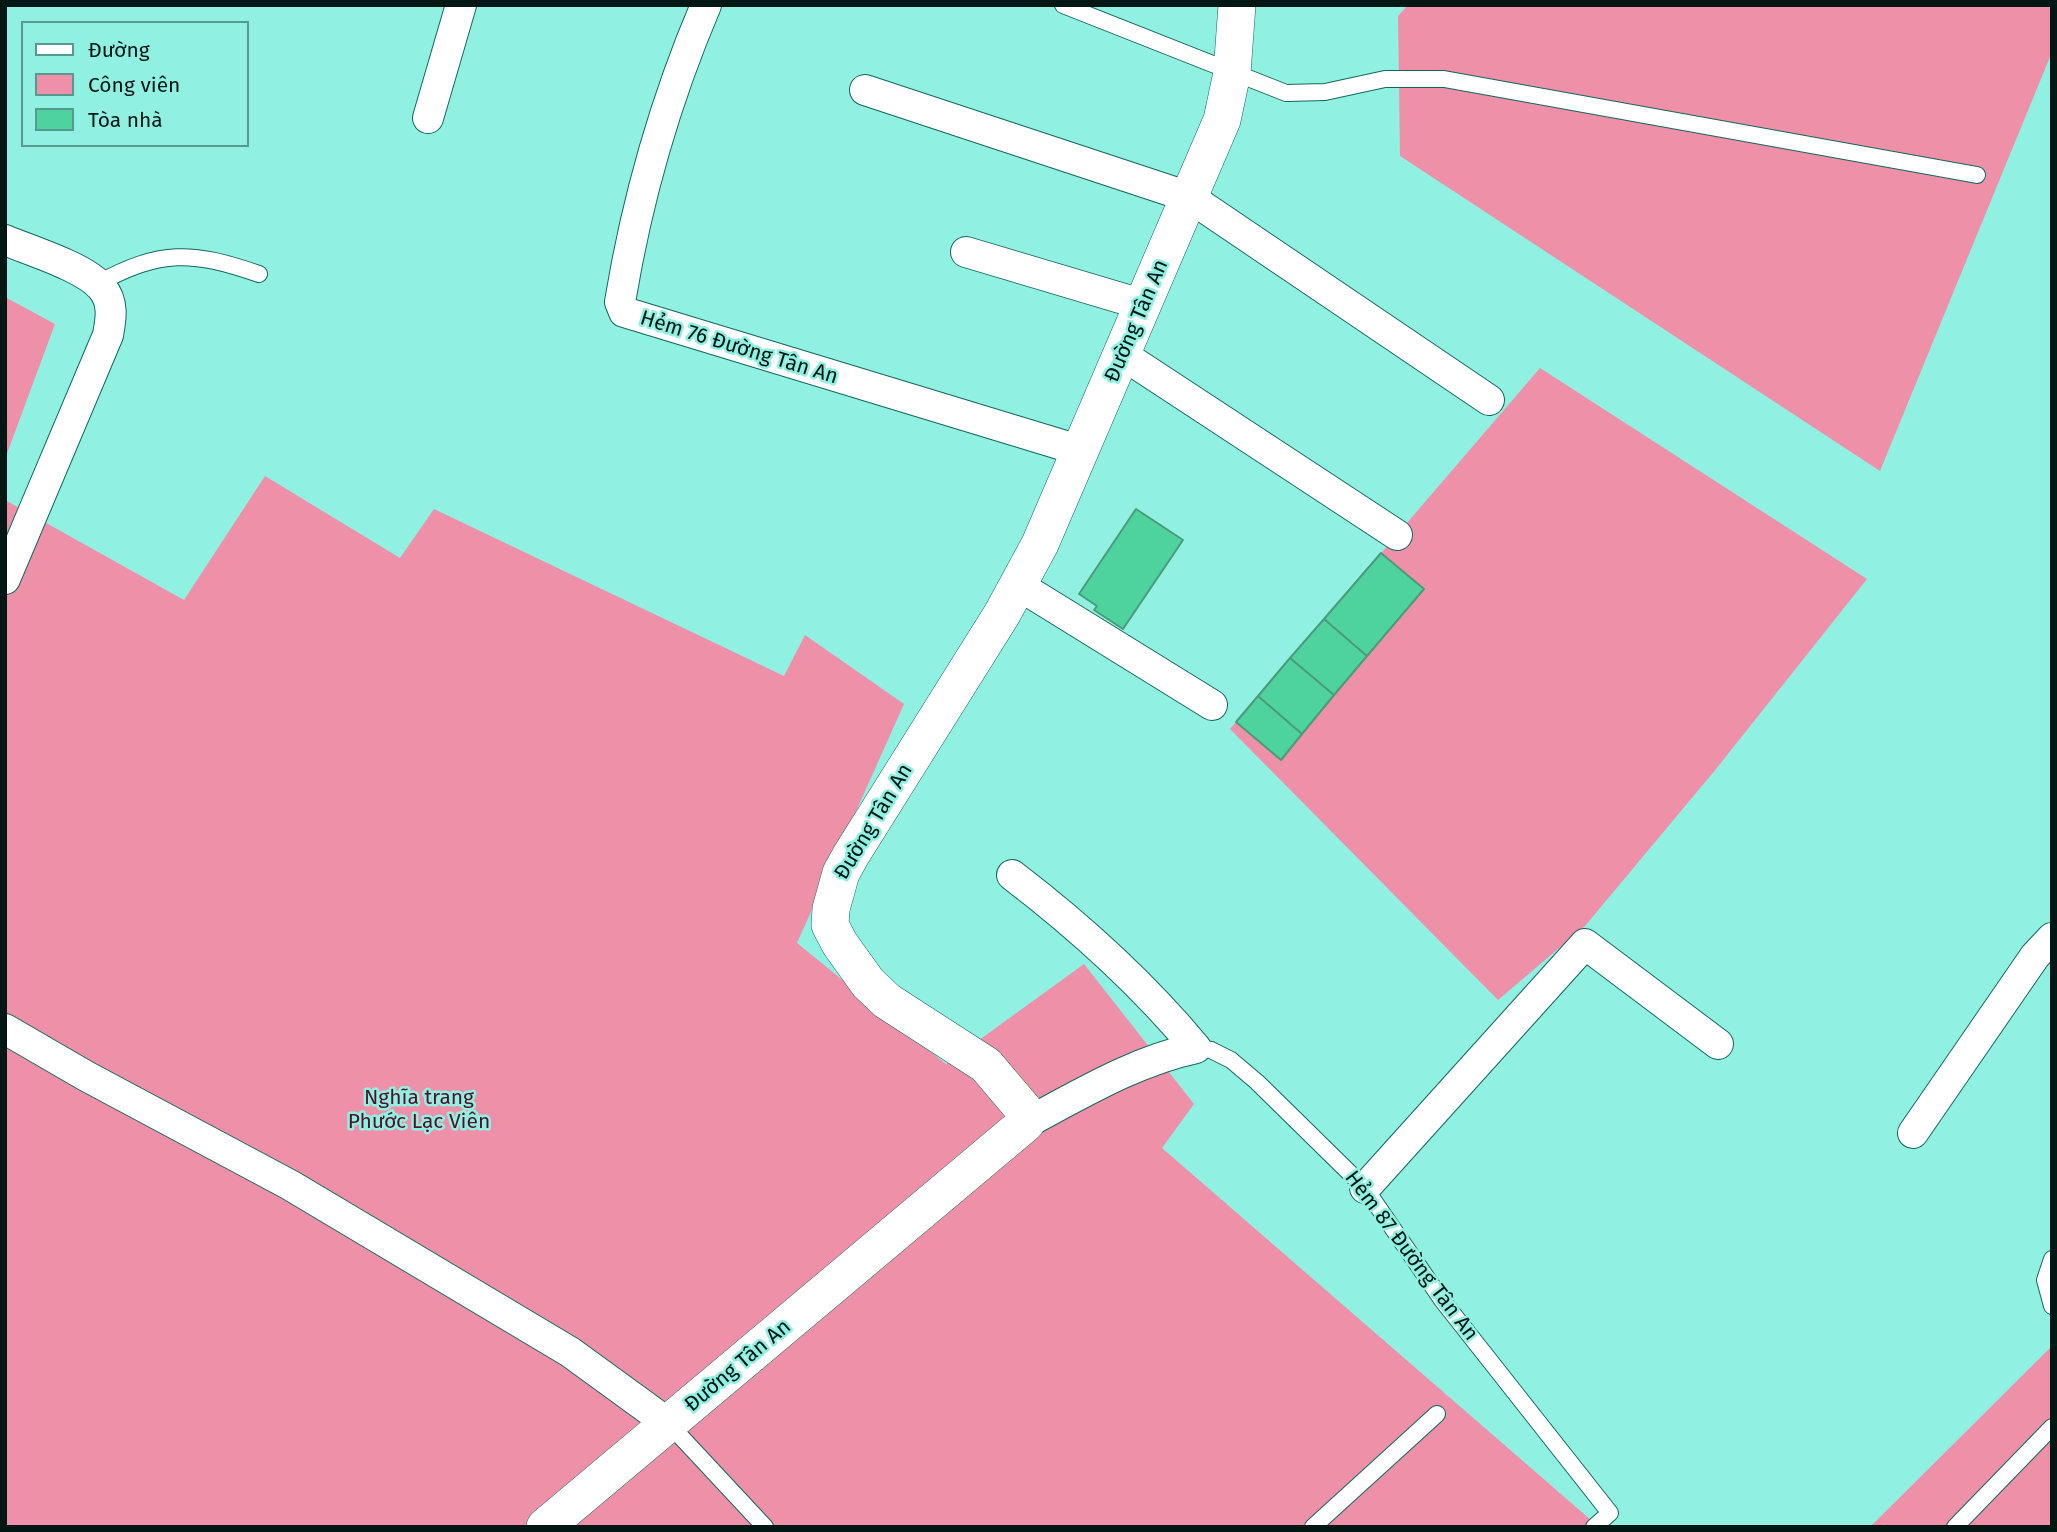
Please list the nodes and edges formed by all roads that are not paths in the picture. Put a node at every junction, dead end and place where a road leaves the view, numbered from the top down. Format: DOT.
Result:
graph roads {
  1 [pos="461,5"];
  2 [pos="705,5"];
  3 [pos="1063,5"];
  4 [pos="1237,5"];
  5 [pos="1233,73"];
  6 [pos="865,90"];
  7 [pos="428,118"];
  8 [pos="1977,175"];
  9 [pos="1189,197"];
  10 [pos="5,240"];
  11 [pos="966,252"];
  12 [pos="259,274"];
  13 [pos="97,284"];
  14 [pos="1144,305"];
  15 [pos="1123,355"];
  16 [pos="1489,400"];
  17 [pos="1082,451"];
  18 [pos="1397,535"];
  19 [pos="5,579"];
  20 [pos="1018,585"];
  21 [pos="1212,705"];
  22 [pos="1012,875"];
  23 [pos="2052,938"];
  24 [pos="5,1029"];
  25 [pos="1717,1044"];
  26 [pos="1196,1048"];
  27 [pos="1026,1123"];
  28 [pos="1913,1133"];
  29 [pos="1365,1188"];
  30 [pos="2052,1259"];
  31 [pos="2052,1306"];
  32 [pos="1437,1414"];
  33 [pos="669,1424"];
  34 [pos="2052,1427"];
  35 [pos="545,1527"];
  36 [pos="765,1527"];
  37 [pos="1313,1527"];
  38 [pos="1594,1527"];
  39 [pos="1955,1527"];
  1 -- 7 [label="street"];
  2 -- 17 [label="street, Hẻm 76 Đường Tân An"];
  3 -- 5 [label="lane"];
  4 -- 5 [label="street, Đường Tân An"];
  5 -- 8 [label="lane"];
  5 -- 9 [label="street, Đường Tân An"];
  6 -- 9 [label="street"];
  9 -- 14 [label="street, Đường Tân An"];
  9 -- 16 [label="street"];
  10 -- 13 [label="street"];
  11 -- 14 [label="street"];
  12 -- 13 [label="lane"];
  13 -- 19 [label="street"];
  14 -- 15 [label="street, Đường Tân An"];
  15 -- 17 [label="street, Đường Tân An"];
  15 -- 18 [label="street"];
  17 -- 20 [label="street, Đường Tân An"];
  20 -- 21 [label="street"];
  20 -- 27 [label="street, Đường Tân An"];
  22 -- 26 [label="street"];
  23 -- 28 [label="street"];
  24 -- 33 [label="street"];
  25 -- 29 [label="street"];
  26 -- 27 [label="street"];
  26 -- 29 [label="lane, Hẻm 87 Đường Tân An"];
  27 -- 33 [label="street, Đường Tân An"];
  29 -- 38 [label="lane, Hẻm 87 Đường Tân An"];
  30 -- 31 [label="lane"];
  32 -- 37 [label="lane"];
  33 -- 35 [label="street, Đường Tân An"];
  33 -- 36 [label="lane"];
  34 -- 39 [label="lane"];
}
